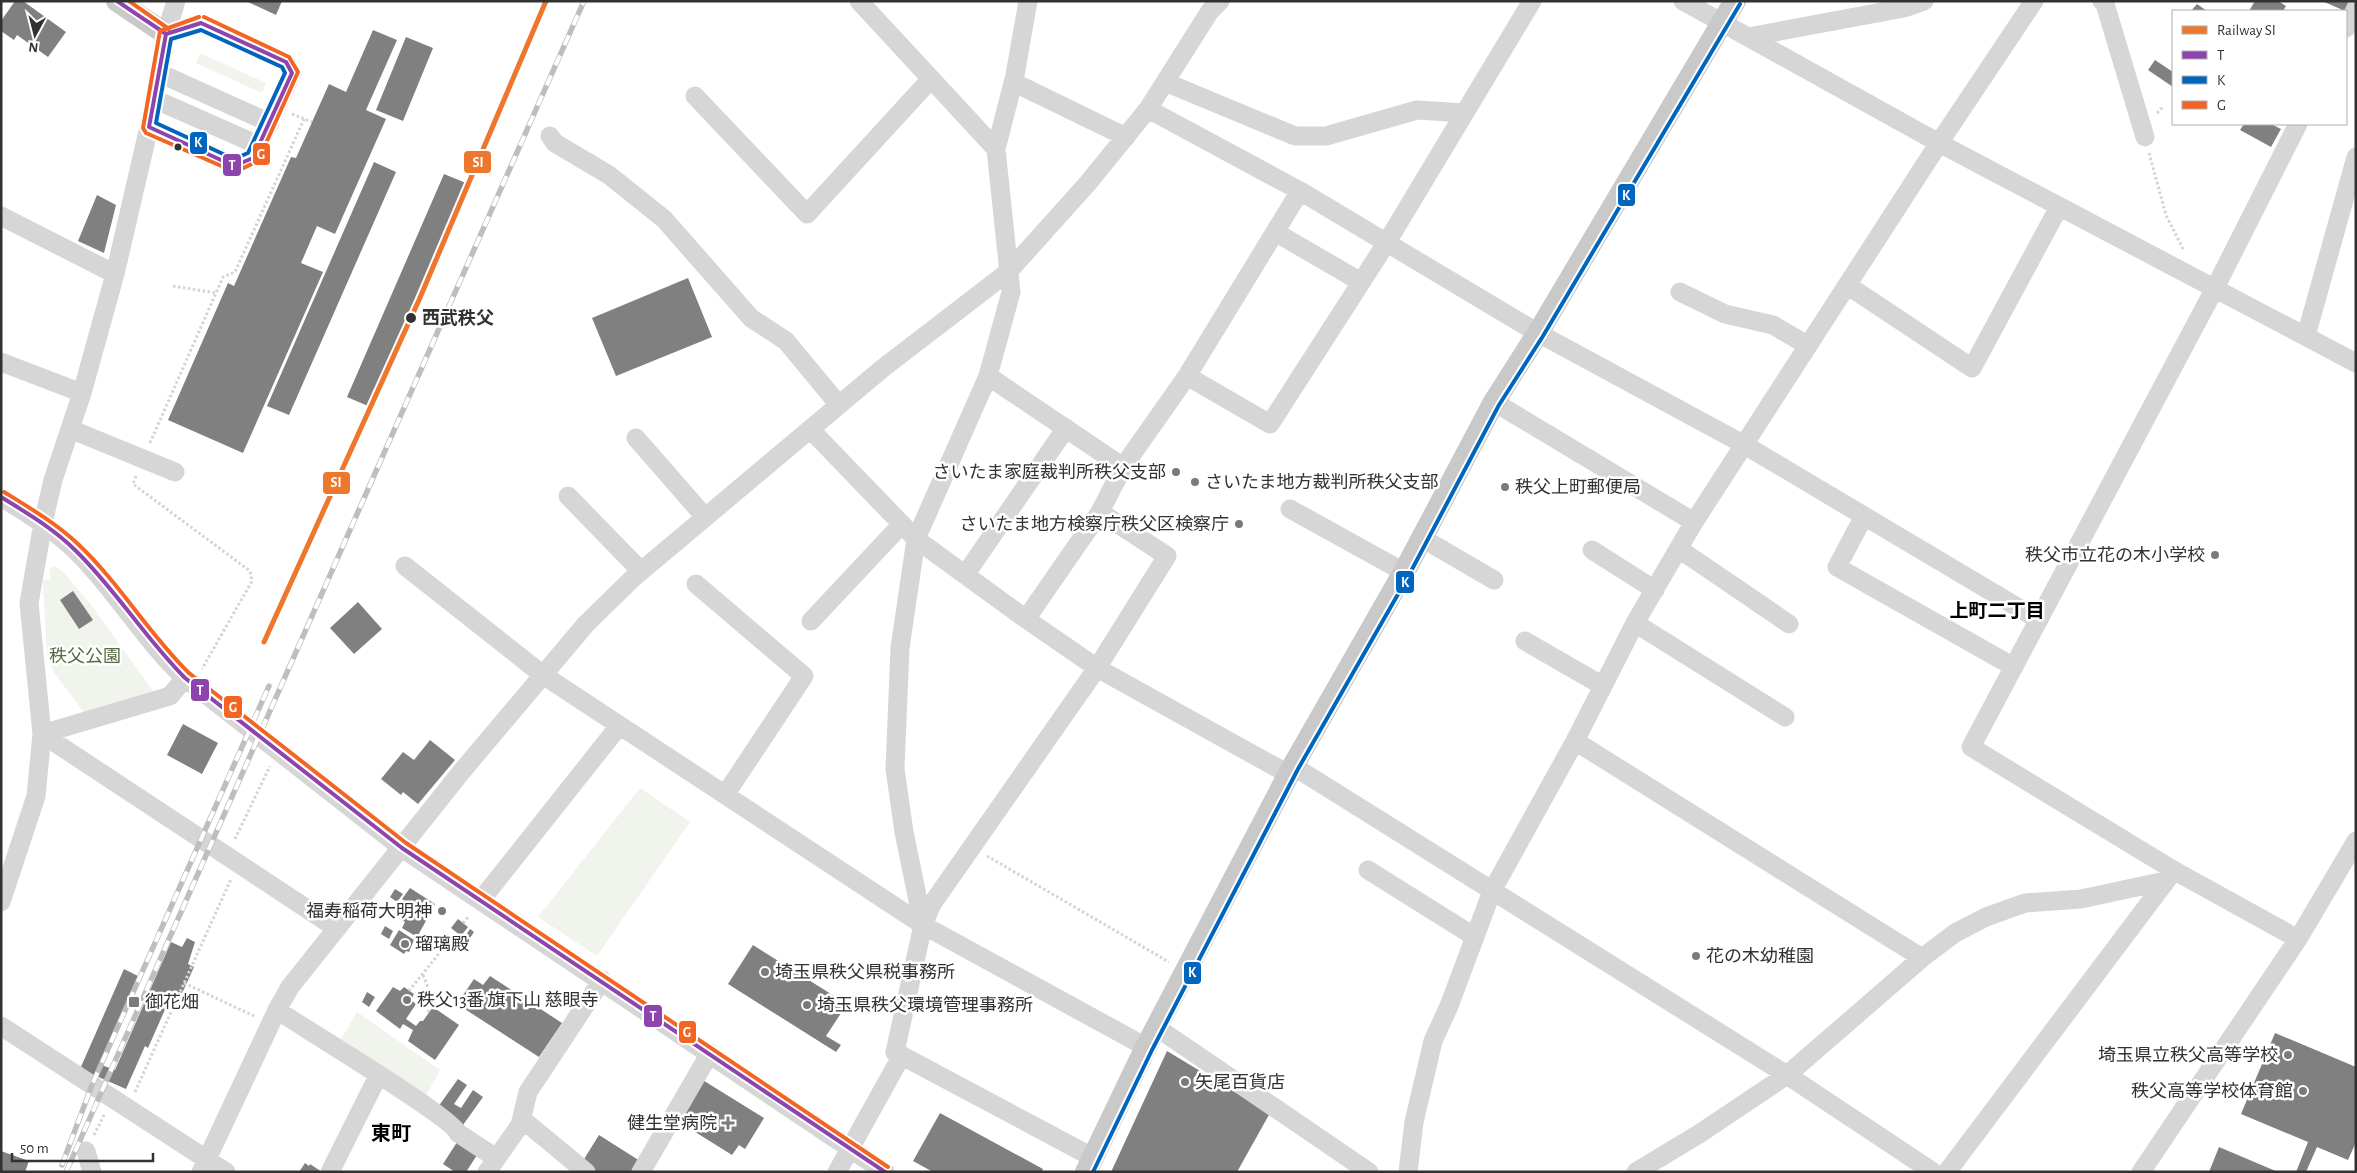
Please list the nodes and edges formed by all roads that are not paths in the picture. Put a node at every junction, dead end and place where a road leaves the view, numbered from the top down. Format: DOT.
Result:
graph roads {
  1 [pos="117,1"];
  2 [pos="176,1"];
  3 [pos="859,1"];
  4 [pos="1028,1"];
  5 [pos="1220,1"];
  6 [pos="1532,1"];
  7 [pos="1683,1"];
  8 [pos="1734,1"];
  9 [pos="1924,1"];
  10 [pos="2034,1"];
  11 [pos="2102,1"];
  12 [pos="2356,8"];
  13 [pos="1722,22"];
  14 [pos="2347,26"];
  15 [pos="166,34"];
  16 [pos="1748,37"];
  17 [pos="159,73"];
  18 [pos="930,80"];
  19 [pos="1013,82"];
  20 [pos="1165,82"];
  21 [pos="695,96"];
  22 [pos="154,99"];
  23 [pos="1148,109"];
  24 [pos="1465,113"];
  25 [pos="270,123"];
  26 [pos="2297,125"];
  27 [pos="149,128"];
  28 [pos="550,136"];
  29 [pos="1126,137"];
  30 [pos="2145,137"];
  31 [pos="1939,144"];
  32 [pos="260,146"];
  33 [pos="996,150"];
  34 [pos="2356,157"];
  35 [pos="1300,191"];
  36 [pos="2059,207"];
  37 [pos="1,216"];
  38 [pos="1275,232"];
  39 [pos="1387,242"];
  40 [pos="1008,272"];
  41 [pos="115,274"];
  42 [pos="1361,282"];
  43 [pos="2207,284"];
  44 [pos="1847,285"];
  45 [pos="1680,292"];
  46 [pos="1538,333"];
  47 [pos="2306,336"];
  48 [pos="1807,345"];
  49 [pos="1,362"];
  50 [pos="2356,363"];
  51 [pos="988,376"];
  52 [pos="1187,376"];
  53 [pos="82,393"];
  54 [pos="1494,402"];
  55 [pos="839,405"];
  56 [pos="1066,428"];
  57 [pos="70,429"];
  58 [pos="810,429"];
  59 [pos="636,438"];
  60 [pos="1743,444"];
  61 [pos="1124,467"];
  62 [pos="175,472"];
  63 [pos="568,496"];
  64 [pos="1,497"];
  65 [pos="1290,509"];
  66 [pos="1100,512"];
  67 [pos="1864,516"];
  68 [pos="705,517"];
  69 [pos="1694,522"];
  70 [pos="43,523"];
  71 [pos="902,524"];
  72 [pos="1422,538"];
  73 [pos="916,539"];
  74 [pos="1678,549"];
  75 [pos="1592,550"];
  76 [pos="405,566"];
  77 [pos="641,572"];
  78 [pos="1404,572"];
  79 [pos="965,575"];
  80 [pos="1494,580"];
  81 [pos="696,584"];
  82 [pos="1655,590"];
  83 [pos="1026,619"];
  84 [pos="2039,620"];
  85 [pos="810,622"];
  86 [pos="1636,623"];
  87 [pos="1789,624"];
  88 [pos="1525,642"];
  89 [pos="2014,667"];
  90 [pos="1098,668"];
  91 [pos="543,675"];
  92 [pos="189,681"];
  93 [pos="1603,686"];
  94 [pos="1785,717"];
  95 [pos="620,726"];
  96 [pos="42,734"];
  97 [pos="1575,741"];
  98 [pos="1291,771"];
  99 [pos="725,795"];
  100 [pos="2356,841"];
  101 [pos="402,848"];
  102 [pos="1368,870"];
  103 [pos="2170,876"];
  104 [pos="1492,891"];
  105 [pos="481,900"];
  106 [pos="1,902"];
  107 [pos="924,925"];
  108 [pos="336,928"];
  109 [pos="1475,937"];
  110 [pos="2298,939"];
  111 [pos="1922,958"];
  112 [pos="602,980"];
  113 [pos="274,1017"];
  114 [pos="1,1026"];
  115 [pos="1156,1027"];
  116 [pos="1146,1047"];
  117 [pos="710,1053"];
  118 [pos="902,1055"];
  119 [pos="1787,1075"];
  120 [pos="378,1076"];
  121 [pos="522,1119"];
  122 [pos="851,1150"];
  123 [pos="86,1151"];
  124 [pos="491,1165"];
  125 [pos="1090,1165"];
  126 [pos="204,1166"];
  127 [pos="92,1172"];
  128 [pos="226,1172"];
  129 [pos="330,1172"];
  130 [pos="586,1172"];
  131 [pos="641,1172"];
  132 [pos="837,1172"];
  133 [pos="885,1172"];
  134 [pos="1369,1172"];
  135 [pos="1408,1172"];
  136 [pos="1636,1172"];
  137 [pos="1933,1172"];
  138 [pos="1947,1172"];
  139 [pos="2141,1172"];
  1 -- 15 [label="main road"];
  2 -- 15 [label="street"];
  3 -- 18 [label="street"];
  4 -- 19 [label="street"];
  5 -- 20 [label="street"];
  6 -- 24 [label="street"];
  7 -- 13 [label="street"];
  8 -- 13 [label="main road"];
  9 -- 16 [label="street"];
  10 -- 31 [label="street"];
  11 -- 30 [label="street"];
  12 -- 14 [label="street"];
  13 -- 16 [label="street"];
  13 -- 46 [label="main road"];
  15 -- 17 [label="street"];
  15 -- 25 [label="street"];
  16 -- 31 [label="street"];
  17 -- 22 [label="street"];
  17 -- 25 [label="street"];
  18 -- 21 [label="street"];
  18 -- 33 [label="street"];
  19 -- 29 [label="street"];
  19 -- 33 [label="street"];
  20 -- 23 [label="street"];
  20 -- 24 [label="street"];
  22 -- 27 [label="street"];
  22 -- 32 [label="street"];
  23 -- 29 [label="street"];
  23 -- 35 [label="street"];
  24 -- 39 [label="street"];
  25 -- 32 [label="street"];
  26 -- 43 [label="street"];
  27 -- 32 [label="street"];
  27 -- 41 [label="street"];
  28 -- 55 [label="street"];
  29 -- 40 [label="street"];
  31 -- 36 [label="street"];
  31 -- 44 [label="street"];
  33 -- 40 [label="street"];
  34 -- 47 [label="street"];
  35 -- 38 [label="street"];
  35 -- 39 [label="street"];
  36 -- 43 [label="street"];
  36 -- 44 [label="street"];
  37 -- 41 [label="street"];
  38 -- 42 [label="street"];
  38 -- 52 [label="street"];
  39 -- 42 [label="street"];
  39 -- 46 [label="street"];
  40 -- 51 [label="street"];
  40 -- 55 [label="street"];
  41 -- 53 [label="street"];
  42 -- 52 [label="street"];
  43 -- 47 [label="street"];
  43 -- 84 [label="street"];
  44 -- 48 [label="street"];
  45 -- 48 [label="street"];
  46 -- 54 [label="main road"];
  46 -- 60 [label="street"];
  47 -- 50 [label="street"];
  48 -- 60 [label="street"];
  49 -- 53 [label="street"];
  51 -- 56 [label="street"];
  51 -- 73 [label="street"];
  52 -- 61 [label="street"];
  53 -- 57 [label="street"];
  54 -- 69 [label="street"];
  54 -- 72 [label="main road"];
  55 -- 58 [label="street"];
  56 -- 61 [label="street"];
  56 -- 79 [label="street"];
  57 -- 62 [label="street"];
  57 -- 70 [label="street"];
  58 -- 68 [label="street"];
  58 -- 71 [label="street"];
  59 -- 68 [label="street"];
  60 -- 67 [label="street"];
  60 -- 69 [label="street"];
  61 -- 66 [label="street"];
  63 -- 77 [label="street"];
  64 -- 70 [label="street"];
  65 -- 78 [label="street"];
  66 -- 83 [label="street"];
  66 -- 90 [label="street"];
  67 -- 84 [label="street"];
  67 -- 89 [label="street"];
  68 -- 77 [label="street"];
  69 -- 74 [label="street"];
  70 -- 92 [label="street"];
  70 -- 96 [label="street"];
  71 -- 73 [label="street"];
  71 -- 85 [label="street"];
  72 -- 78 [label="main road"];
  72 -- 80 [label="street"];
  73 -- 79 [label="street"];
  73 -- 107 [label="street"];
  74 -- 82 [label="street"];
  74 -- 87 [label="street"];
  75 -- 82 [label="street"];
  76 -- 91 [label="street"];
  77 -- 91 [label="street"];
  78 -- 98 [label="main road"];
  79 -- 83 [label="street"];
  81 -- 99 [label="street"];
  82 -- 86 [label="street"];
  83 -- 90 [label="street"];
  84 -- 89 [label="street"];
  86 -- 93 [label="street"];
  86 -- 94 [label="street"];
  88 -- 93 [label="street"];
  89 -- 103 [label="street"];
  90 -- 98 [label="street"];
  90 -- 107 [label="street"];
  91 -- 95 [label="street"];
  91 -- 101 [label="street"];
  92 -- 96 [label="street"];
  92 -- 101 [label="street"];
  93 -- 97 [label="street"];
  95 -- 99 [label="street"];
  95 -- 105 [label="street"];
  96 -- 106 [label="street"];
  96 -- 108 [label="street"];
  97 -- 104 [label="street"];
  97 -- 111 [label="street"];
  98 -- 104 [label="street"];
  98 -- 115 [label="main road"];
  99 -- 107 [label="street"];
  100 -- 110 [label="street"];
  101 -- 105 [label="street"];
  101 -- 108 [label="street"];
  102 -- 109 [label="street"];
  103 -- 110 [label="street"];
  103 -- 111 [label="street"];
  103 -- 138 [label="street"];
  104 -- 109 [label="street"];
  104 -- 119 [label="street"];
  105 -- 112 [label="street"];
  107 -- 116 [label="street"];
  107 -- 118 [label="street"];
  108 -- 113 [label="street"];
  109 -- 135 [label="street"];
  110 -- 139 [label="street"];
  111 -- 119 [label="street"];
  112 -- 117 [label="street"];
  112 -- 121 [label="street"];
  113 -- 120 [label="street"];
  113 -- 126 [label="street"];
  114 -- 126 [label="street"];
  115 -- 116 [label="main road"];
  115 -- 134 [label="street"];
  116 -- 125 [label="main road"];
  117 -- 122 [label="street"];
  117 -- 131 [label="street"];
  118 -- 122 [label="street"];
  118 -- 125 [label="street"];
  119 -- 136 [label="street"];
  119 -- 137 [label="street"];
  120 -- 124 [label="street"];
  120 -- 129 [label="street"];
  121 -- 124 [label="street"];
  121 -- 130 [label="street"];
  122 -- 132 [label="street"];
  122 -- 133 [label="street"];
  123 -- 127 [label="street"];
  126 -- 128 [label="street"];
}
